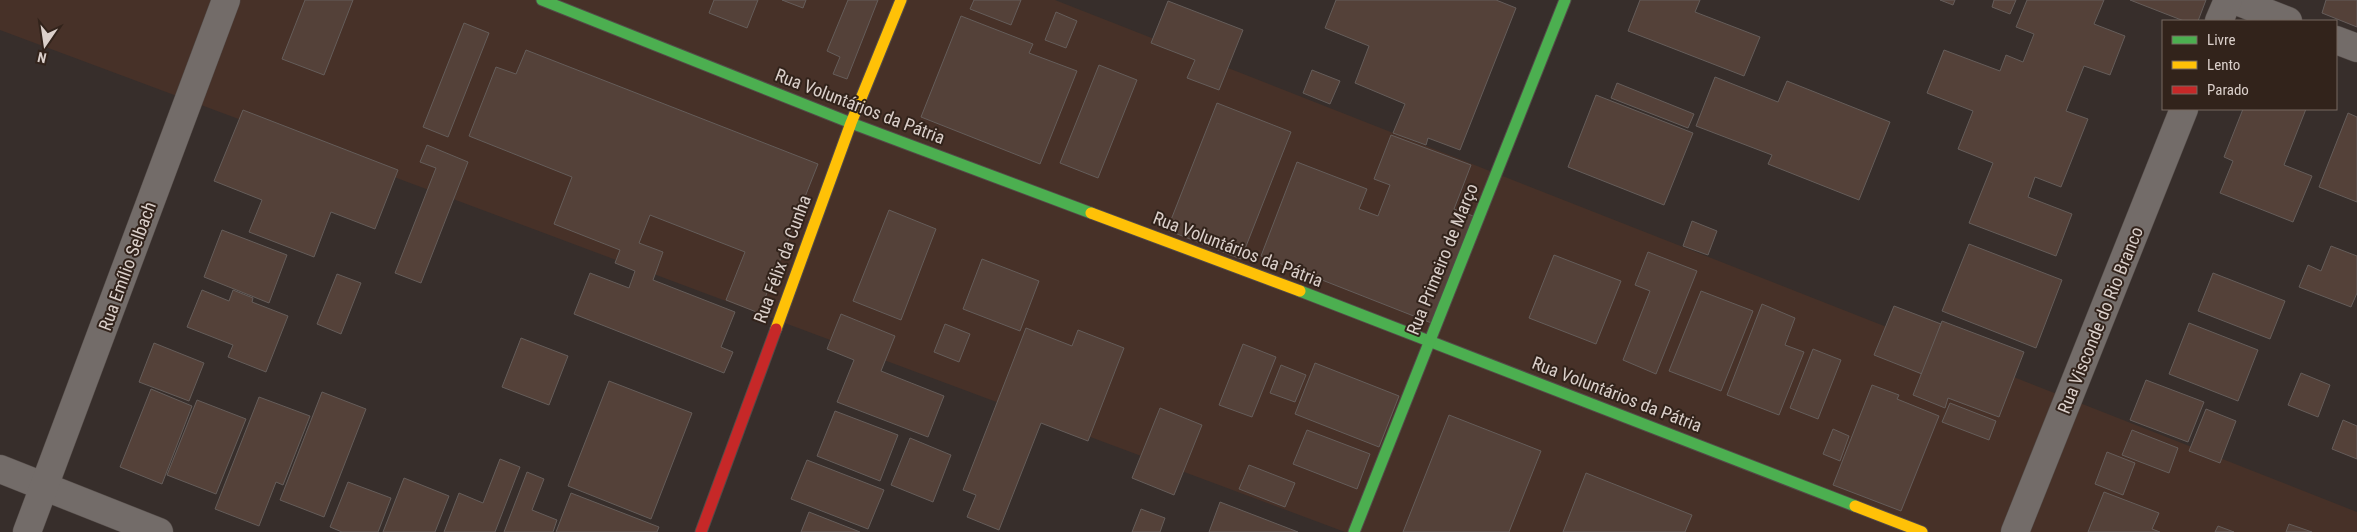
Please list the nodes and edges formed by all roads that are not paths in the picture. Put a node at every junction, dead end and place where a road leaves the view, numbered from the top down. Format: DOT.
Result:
graph roads {
  1 [pos="226,0"];
  2 [pos="542,0"];
  3 [pos="901,0"];
  4 [pos="1565,0"];
  5 [pos="2228,0"];
  6 [pos="2234,0"];
  7 [pos="2219,20"];
  8 [pos="2285,20"];
  9 [pos="2337,40"];
  10 [pos="2357,48"];
  11 [pos="2184,110"];
  12 [pos="851,123"];
  13 [pos="1428,340"];
  14 [pos="0,470"];
  15 [pos="45,488"];
  16 [pos="27,532"];
  17 [pos="159,532"];
  18 [pos="701,532"];
  19 [pos="1354,532"];
  20 [pos="1922,532"];
  21 [pos="2015,532"];
  1 -- 15 [label="street, Rua Emílio Selbach"];
  2 -- 12 [label="main road, Rua Voluntários da Pátria"];
  3 -- 12 [label="main road, Rua Félix da Cunha"];
  4 -- 13 [label="main road, Rua Primeiro de Março"];
  5 -- 7 [label="street"];
  6 -- 8 [label="street"];
  9 -- 10 [label="street"];
  11 -- 21 [label="street, Rua Visconde do Rio Branco"];
  12 -- 13 [label="main road, Rua Voluntários da Pátria"];
  12 -- 18 [label="main road, Rua Félix da Cunha"];
  13 -- 19 [label="main road, Rua Primeiro de Março"];
  13 -- 20 [label="main road, Rua Voluntários da Pátria"];
  14 -- 15 [label="street"];
  15 -- 16 [label="street, Rua Emílio Selbach"];
  15 -- 17 [label="street"];
}
